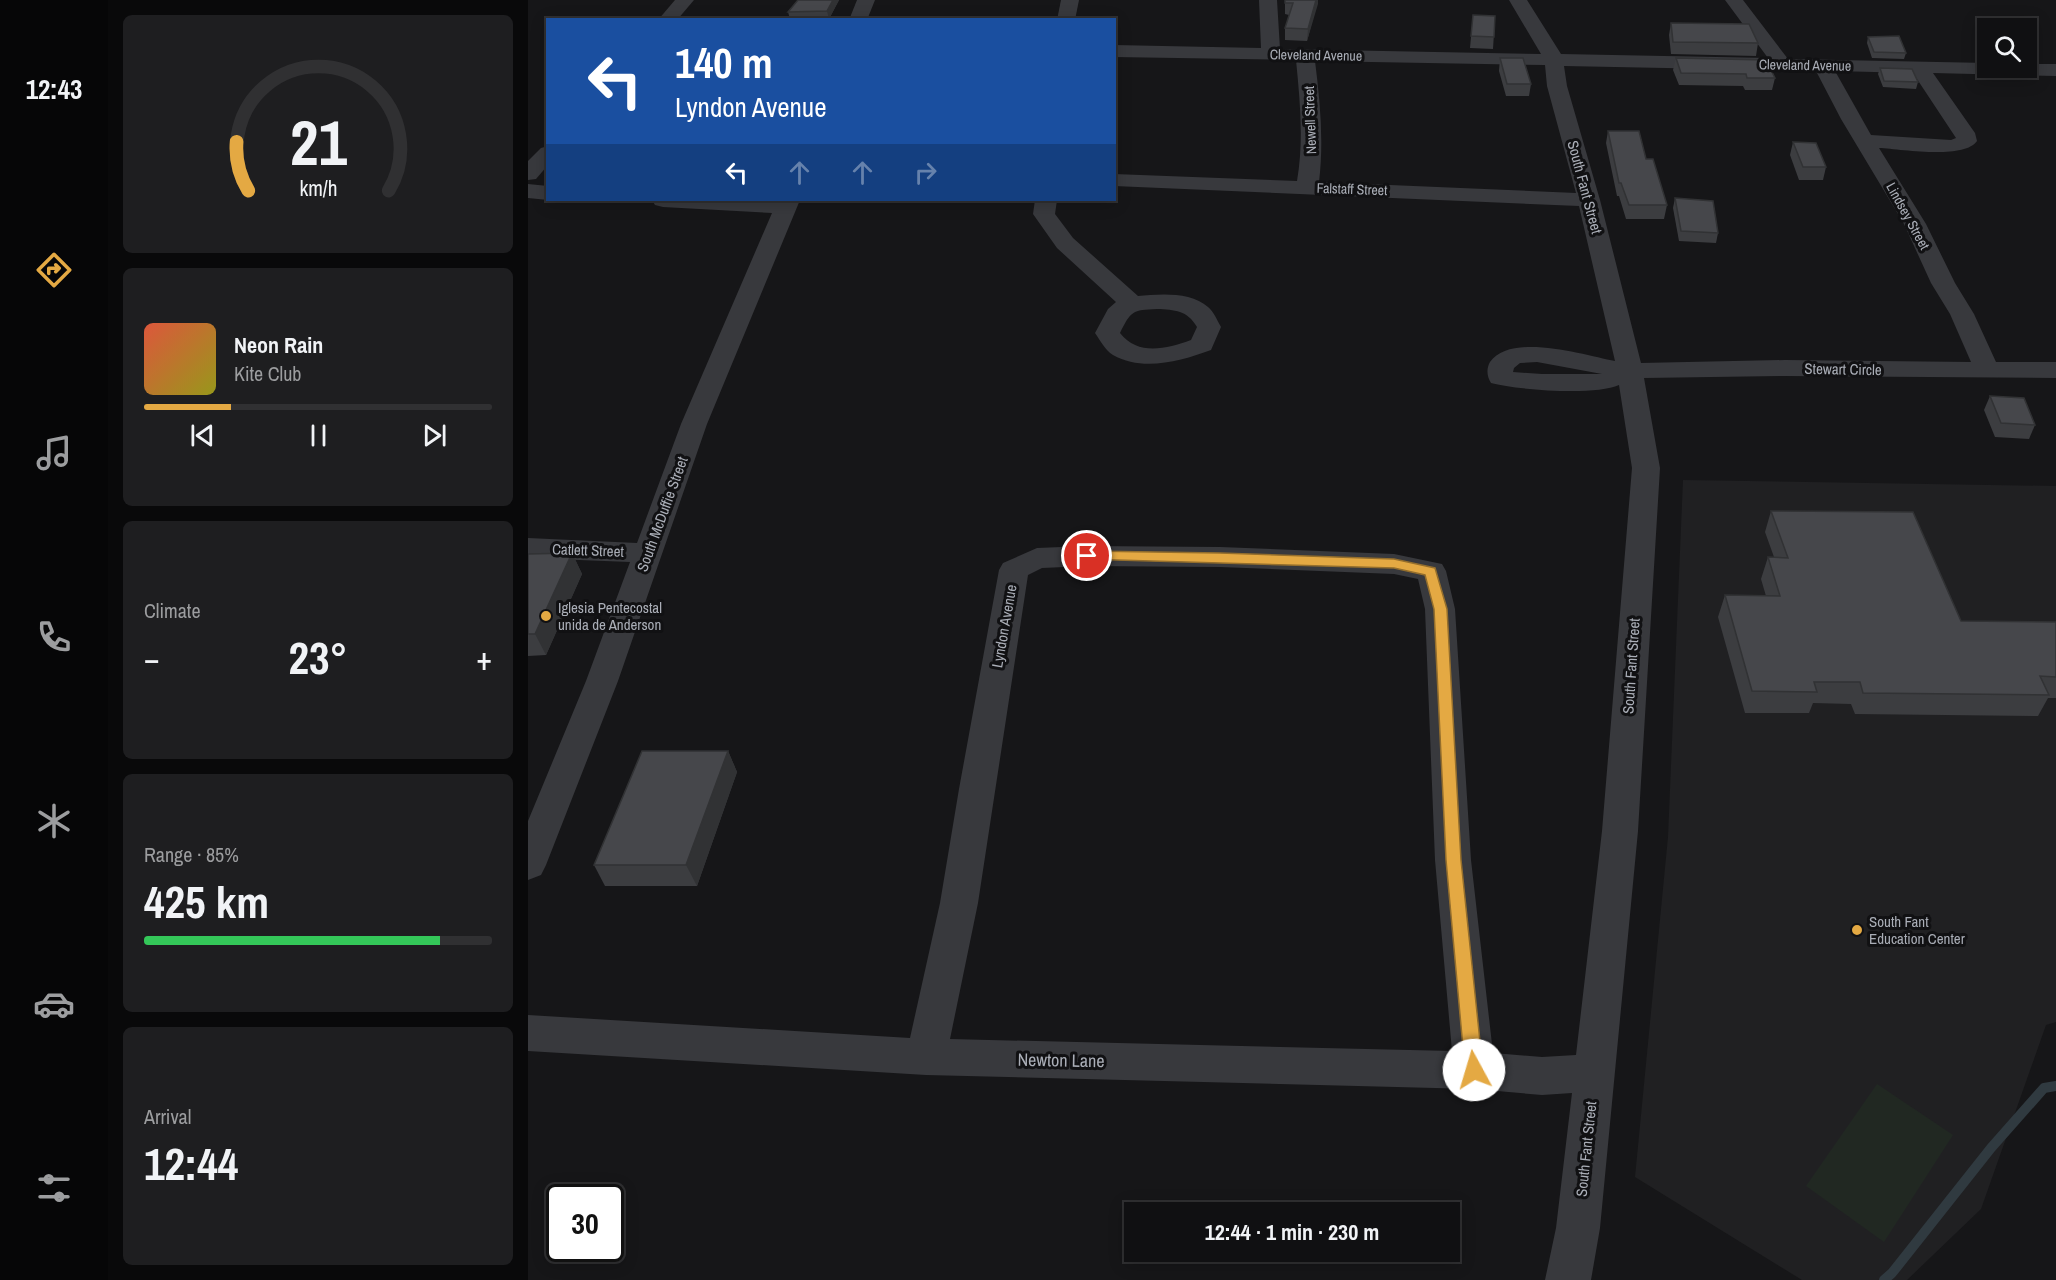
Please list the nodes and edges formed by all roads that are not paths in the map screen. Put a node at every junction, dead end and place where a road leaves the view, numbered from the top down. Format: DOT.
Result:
graph roads {
  1 [pos="684,0"];
  2 [pos="866,0"];
  3 [pos="1070,0"];
  4 [pos="1268,0"];
  5 [pos="1518,0"];
  6 [pos="1734,0"];
  7 [pos="669,18"];
  8 [pos="859,18"];
  9 [pos="1066,18"];
  10 [pos="1116,51"];
  11 [pos="1270,54"];
  12 [pos="1305,55"];
  13 [pos="1554,59"];
  14 [pos="1782,64"];
  15 [pos="1822,65"];
  16 [pos="1919,67"];
  17 [pos="2056,70"];
  18 [pos="1864,141"];
  19 [pos="546,154"];
  20 [pos="528,174"];
  21 [pos="1116,180"];
  22 [pos="1307,187"];
  23 [pos="528,192"];
  24 [pos="546,193"];
  25 [pos="1589,200"];
  26 [pos="704,201"];
  27 [pos="1046,201"];
  28 [pos="787,203"];
  29 [pos="1132,304"];
  30 [pos="1630,370"];
  31 [pos="1987,370"];
  32 [pos="2056,370"];
  33 [pos="528,548"];
  34 [pos="648,553"];
  35 [pos="536,826"];
  36 [pos="528,865"];
  37 [pos="528,1033"];
  38 [pos="926,1057"];
  39 [pos="1474,1070"];
  40 [pos="1594,1073"];
  41 [pos="1568,1280"];
  1 -- 7 [label="street"];
  2 -- 8 [label="street"];
  3 -- 9 [label="street"];
  4 -- 11 [label="street"];
  5 -- 13 [label="street"];
  6 -- 14 [label="street"];
  10 -- 11 [label="street, Cleveland Avenue"];
  11 -- 12 [label="street, Cleveland Avenue"];
  12 -- 13 [label="street, Cleveland Avenue"];
  12 -- 22 [label="street, Newell Street"];
  13 -- 14 [label="street, Cleveland Avenue"];
  13 -- 25 [label="street, South Fant Street"];
  14 -- 15 [label="street, Cleveland Avenue"];
  15 -- 16 [label="street, Cleveland Avenue"];
  15 -- 18 [label="street, Lindsey Street"];
  16 -- 17 [label="street, Cleveland Avenue"];
  16 -- 18 [label="street"];
  18 -- 31 [label="street, Lindsey Street"];
  19 -- 20 [label="street"];
  21 -- 22 [label="street, Falstaff Street"];
  22 -- 25 [label="street, Falstaff Street"];
  23 -- 24 [label="street"];
  25 -- 30 [label="street, South Fant Street"];
  26 -- 28 [label="street"];
  27 -- 29 [label="street"];
  28 -- 34 [label="street, South McDuffie Street"];
  30 -- 31 [label="street, Stewart Circle"];
  30 -- 40 [label="street, South Fant Street"];
  31 -- 32 [label="street, Stewart Circle"];
  33 -- 34 [label="street, Catlett Street"];
  34 -- 35 [label="street, South McDuffie Street"];
  35 -- 36 [label="street, South McDuffie Street"];
  37 -- 38 [label="street, Newton Lane"];
  38 -- 39 [label="street, Newton Lane"];
  38 -- 39 [label="street, Lyndon Avenue"];
  39 -- 40 [label="street, Newton Lane"];
  40 -- 41 [label="street, South Fant Street"];
}
